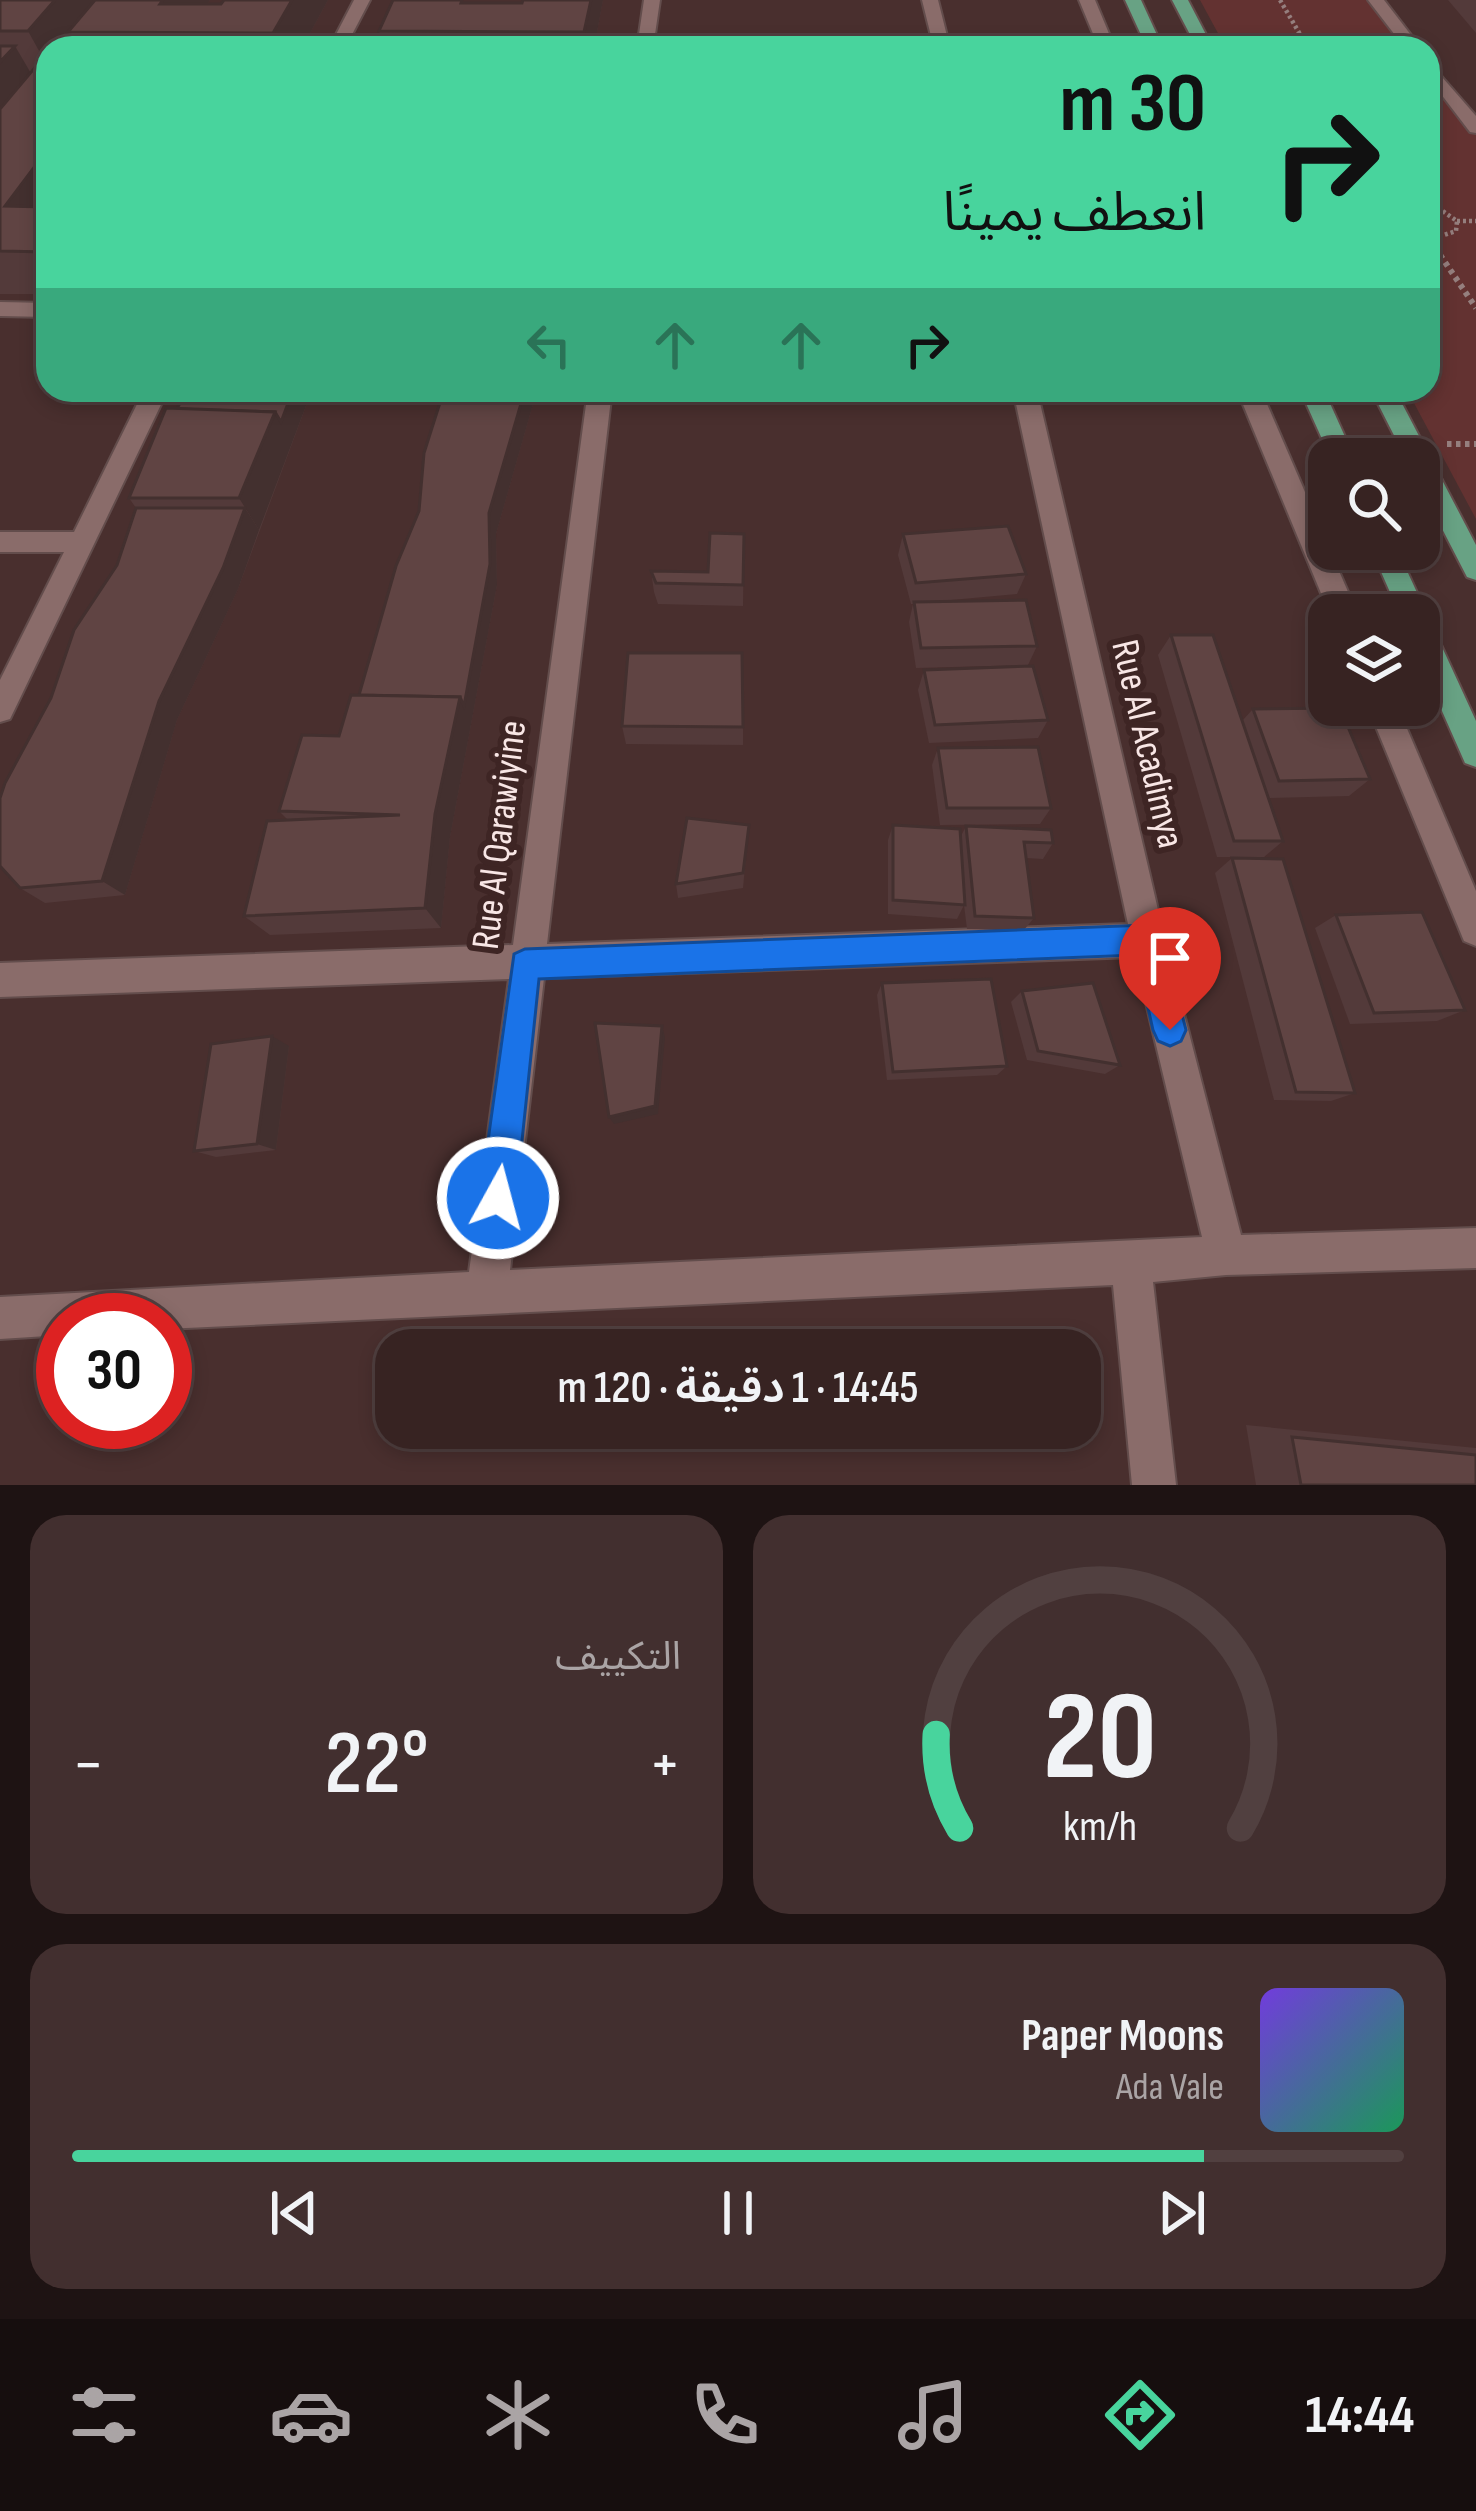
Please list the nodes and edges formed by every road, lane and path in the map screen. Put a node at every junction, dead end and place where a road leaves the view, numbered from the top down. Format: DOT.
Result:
graph roads {
  1 [pos="362,0"];
  2 [pos="652,0"];
  3 [pos="930,0"];
  4 [pos="1087,0"];
  5 [pos="1132,0"];
  6 [pos="1180,0"];
  7 [pos="1280,0"];
  8 [pos="1376,0"];
  9 [pos="343,36"];
  10 [pos="647,36"];
  11 [pos="939,36"];
  12 [pos="1101,36"];
  13 [pos="1149,36"];
  14 [pos="1199,36"];
  15 [pos="1301,36"];
  16 [pos="1404,36"];
  17 [pos="1440,79"];
  18 [pos="1468,107"];
  19 [pos="1476,128"];
  20 [pos="1440,210"];
  21 [pos="1456,221"];
  22 [pos="1476,221"];
  23 [pos="1440,236"];
  24 [pos="1440,256"];
  25 [pos="1476,308"];
  26 [pos="0,310"];
  27 [pos="36,310"];
  28 [pos="150,402"];
  29 [pos="598,402"];
  30 [pos="1028,402"];
  31 [pos="1255,402"];
  32 [pos="1317,402"];
  33 [pos="1391,402"];
  34 [pos="1334,438"];
  35 [pos="1415,438"];
  36 [pos="1476,444"];
  37 [pos="1440,451"];
  38 [pos="1440,486"];
  39 [pos="0,542"];
  40 [pos="81,542"];
  41 [pos="1476,570"];
  42 [pos="1335,594"];
  43 [pos="1440,674"];
  44 [pos="0,710"];
  45 [pos="1391,726"];
  46 [pos="1476,754"];
  47 [pos="1476,930"];
  48 [pos="1148,940"];
  49 [pos="525,964"];
  50 [pos="0,980"];
  51 [pos="1476,1248"];
  52 [pos="1226,1255"];
  53 [pos="1131,1264"];
  54 [pos="487,1291"];
  55 [pos="0,1318"];
  56 [pos="1154,1485"];
  1 -- 9 [label="street"];
  2 -- 10 [label="street"];
  3 -- 11 [label="street"];
  4 -- 12 [label="street"];
  5 -- 13 [label="main road"];
  6 -- 14 [label="main road"];
  7 -- 15 [label="path"];
  8 -- 16 [label="street"];
  17 -- 18 [label="street"];
  18 -- 19 [label="street"];
  20 -- 21 [label="path"];
  21 -- 22 [label="path"];
  21 -- 23 [label="path"];
  24 -- 25 [label="path"];
  26 -- 27 [label="street"];
  28 -- 40 [label="street"];
  29 -- 49 [label="street, Rue Al Qarawiyine"];
  30 -- 48 [label="street, Rue Al Acadimya"];
  31 -- 42 [label="street"];
  32 -- 34 [label="main road"];
  33 -- 35 [label="main road"];
  36 -- 37 [label="path"];
  38 -- 41 [label="main road"];
  39 -- 40 [label="street"];
  40 -- 44 [label="street"];
  43 -- 46 [label="main road"];
  45 -- 47 [label="street"];
  48 -- 49 [label="street"];
  48 -- 52 [label="street, Rue Al Acadimya"];
  49 -- 50 [label="street"];
  49 -- 54 [label="street, Rue Al Qarawiyine"];
  51 -- 52 [label="street"];
  52 -- 53 [label="street"];
  53 -- 54 [label="street"];
  53 -- 56 [label="street"];
  54 -- 55 [label="street"];
}
